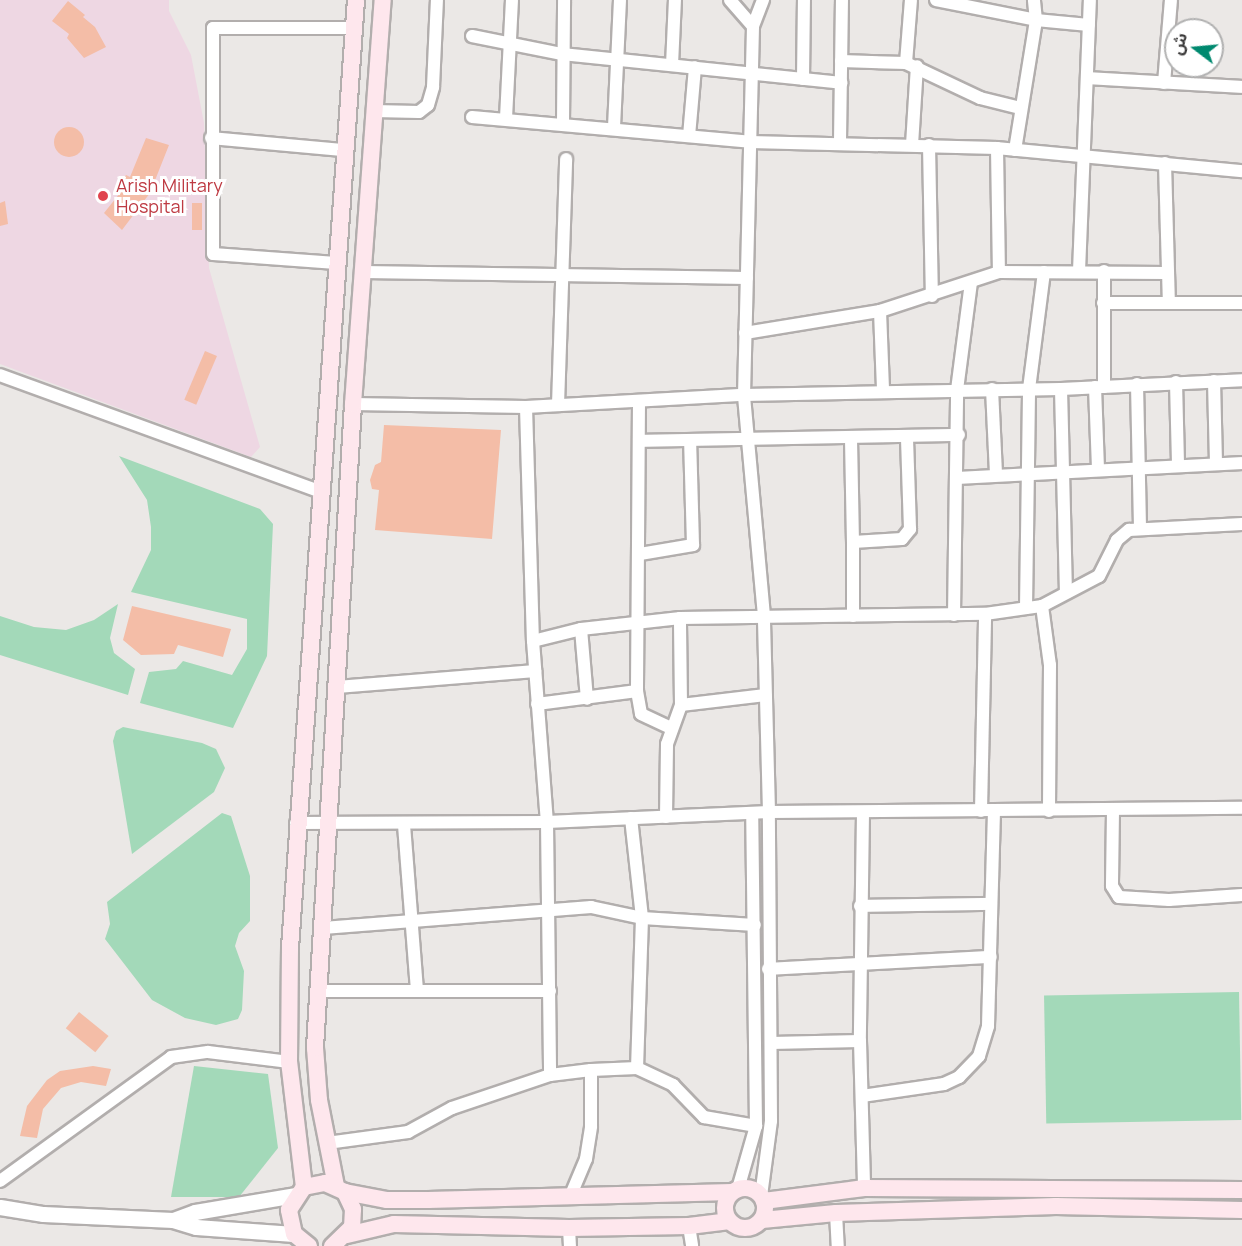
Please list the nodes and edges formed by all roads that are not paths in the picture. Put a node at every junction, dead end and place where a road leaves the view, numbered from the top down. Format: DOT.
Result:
graph roads {
  1 [pos="356,0"];
  2 [pos="383,0"];
  3 [pos="437,0"];
  4 [pos="512,0"];
  5 [pos="564,0"];
  6 [pos="620,0"];
  7 [pos="675,0"];
  8 [pos="730,0"];
  9 [pos="763,0"];
  10 [pos="804,0"];
  11 [pos="842,0"];
  12 [pos="911,0"];
  13 [pos="936,0"];
  14 [pos="1034,0"];
  15 [pos="1090,0"];
  16 [pos="1171,0"];
  17 [pos="973,3"];
  18 [pos="1036,20"];
  19 [pos="1089,25"];
  20 [pos="753,27"];
  21 [pos="353,28"];
  22 [pos="472,36"];
  23 [pos="510,44"];
  24 [pos="562,54"];
  25 [pos="619,60"];
  26 [pos="841,61"];
  27 [pos="912,64"];
  28 [pos="672,65"];
  29 [pos="695,67"];
  30 [pos="752,76"];
  31 [pos="1088,78"];
  32 [pos="803,80"];
  33 [pos="841,83"];
  34 [pos="1164,83"];
  35 [pos="1242,87"];
  36 [pos="1020,108"];
  37 [pos="374,111"];
  38 [pos="472,117"];
  39 [pos="506,118"];
  40 [pos="563,123"];
  41 [pos="614,127"];
  42 [pos="689,136"];
  43 [pos="211,138"];
  44 [pos="840,141"];
  45 [pos="750,142"];
  46 [pos="912,144"];
  47 [pos="929,145"];
  48 [pos="996,148"];
  49 [pos="344,150"];
  50 [pos="1015,150"];
  51 [pos="1086,156"];
  52 [pos="567,159"];
  53 [pos="1165,163"];
  54 [pos="1242,171"];
  55 [pos="341,180"];
  56 [pos="369,181"];
  57 [pos="336,263"];
  58 [pos="1079,271"];
  59 [pos="1104,271"];
  60 [pos="364,272"];
  61 [pos="999,272"];
  62 [pos="1044,272"];
  63 [pos="1167,273"];
  64 [pos="564,277"];
  65 [pos="747,278"];
  66 [pos="970,282"];
  67 [pos="932,296"];
  68 [pos="1103,303"];
  69 [pos="1169,303"];
  70 [pos="1242,303"];
  71 [pos="880,311"];
  72 [pos="745,333"];
  73 [pos="0,375"];
  74 [pos="1242,380"];
  75 [pos="1214,381"];
  76 [pos="1176,382"];
  77 [pos="1137,384"];
  78 [pos="1100,387"];
  79 [pos="992,389"];
  80 [pos="1029,389"];
  81 [pos="1061,389"];
  82 [pos="883,390"];
  83 [pos="957,390"];
  84 [pos="744,395"];
  85 [pos="639,401"];
  86 [pos="353,405"];
  87 [pos="558,405"];
  88 [pos="526,407"];
  89 [pos="959,435"];
  90 [pos="907,437"];
  91 [pos="747,439"];
  92 [pos="851,439"];
  93 [pos="690,440"];
  94 [pos="639,441"];
  95 [pos="1242,463"];
  96 [pos="1216,464"];
  97 [pos="1178,466"];
  98 [pos="1138,468"];
  99 [pos="1098,469"];
  100 [pos="1062,471"];
  101 [pos="1027,473"];
  102 [pos="996,475"];
  103 [pos="958,478"];
  104 [pos="319,491"];
  105 [pos="1242,524"];
  106 [pos="1140,527"];
  107 [pos="853,542"];
  108 [pos="640,554"];
  109 [pos="1066,591"];
  110 [pos="1042,606"];
  111 [pos="1026,608"];
  112 [pos="985,614"];
  113 [pos="954,615"];
  114 [pos="765,616"];
  115 [pos="854,616"];
  116 [pos="680,618"];
  117 [pos="638,622"];
  118 [pos="581,629"];
  119 [pos="533,641"];
  120 [pos="535,671"];
  121 [pos="337,687"];
  122 [pos="637,691"];
  123 [pos="765,695"];
  124 [pos="587,699"];
  125 [pos="537,704"];
  126 [pos="681,705"];
  127 [pos="671,728"];
  128 [pos="1242,808"];
  129 [pos="988,811"];
  130 [pos="1049,811"];
  131 [pos="1113,811"];
  132 [pos="769,812"];
  133 [pos="752,813"];
  134 [pos="863,813"];
  135 [pos="666,817"];
  136 [pos="631,818"];
  137 [pos="547,822"];
  138 [pos="296,823"];
  139 [pos="331,824"];
  140 [pos="404,825"];
  141 [pos="1242,895"];
  142 [pos="991,904"];
  143 [pos="860,906"];
  144 [pos="549,911"];
  145 [pos="642,918"];
  146 [pos="409,922"];
  147 [pos="755,925"];
  148 [pos="323,928"];
  149 [pos="991,957"];
  150 [pos="860,965"];
  151 [pos="768,969"];
  152 [pos="318,990"];
  153 [pos="417,990"];
  154 [pos="550,991"];
  155 [pos="860,1041"];
  156 [pos="771,1043"];
  157 [pos="289,1062"];
  158 [pos="638,1068"];
  159 [pos="591,1070"];
  160 [pos="550,1075"];
  161 [pos="862,1096"];
  162 [pos="756,1126"];
  163 [pos="327,1143"];
  164 [pos="0,1181"];
  165 [pos="864,1188"];
  166 [pos="340,1189"];
  167 [pos="735,1190"];
  168 [pos="1242,1190"];
  169 [pos="300,1191"];
  170 [pos="570,1197"];
  171 [pos="763,1199"];
  172 [pos="0,1207"];
  173 [pos="1242,1210"];
  174 [pos="836,1213"];
  175 [pos="172,1220"];
  176 [pos="762,1220"];
  177 [pos="728,1221"];
  178 [pos="689,1226"];
  179 [pos="569,1227"];
  180 [pos="301,1242"];
  181 [pos="340,1243"];
  182 [pos="570,1246"];
  183 [pos="692,1246"];
  184 [pos="838,1246"];
  1 -- 21 [label="main road"];
  2 -- 37 [label="main road"];
  3 -- 37 [label="street"];
  4 -- 23 [label="street"];
  5 -- 24 [label="street"];
  6 -- 25 [label="street"];
  7 -- 28 [label="street"];
  8 -- 20 [label="street"];
  9 -- 20 [label="street"];
  10 -- 32 [label="street"];
  11 -- 26 [label="street"];
  12 -- 27 [label="street"];
  13 -- 17 [label="street"];
  14 -- 18 [label="street"];
  15 -- 19 [label="street"];
  16 -- 34 [label="street"];
  17 -- 18 [label="street"];
  18 -- 19 [label="street"];
  18 -- 36 [label="street"];
  19 -- 31 [label="street"];
  20 -- 30 [label="street"];
  21 -- 43 [label="street"];
  21 -- 49 [label="main road"];
  22 -- 23 [label="street"];
  23 -- 24 [label="street"];
  23 -- 39 [label="street"];
  24 -- 25 [label="street"];
  24 -- 40 [label="street"];
  25 -- 28 [label="street"];
  25 -- 41 [label="street"];
  26 -- 27 [label="street"];
  26 -- 33 [label="street"];
  27 -- 36 [label="street"];
  27 -- 46 [label="street"];
  28 -- 29 [label="street"];
  29 -- 30 [label="street"];
  29 -- 42 [label="street"];
  30 -- 32 [label="street"];
  30 -- 45 [label="street"];
  31 -- 34 [label="street"];
  31 -- 51 [label="street"];
  32 -- 33 [label="street"];
  33 -- 44 [label="street"];
  34 -- 35 [label="street"];
  36 -- 50 [label="street"];
  37 -- 56 [label="main road"];
  38 -- 39 [label="street"];
  39 -- 40 [label="street"];
  40 -- 41 [label="street"];
  41 -- 42 [label="street"];
  42 -- 45 [label="street"];
  43 -- 49 [label="street"];
  43 -- 57 [label="street"];
  44 -- 45 [label="street"];
  44 -- 46 [label="street"];
  45 -- 65 [label="street"];
  46 -- 47 [label="street"];
  47 -- 48 [label="street"];
  47 -- 67 [label="street"];
  48 -- 50 [label="street"];
  48 -- 61 [label="street"];
  49 -- 55 [label="main road"];
  50 -- 51 [label="street"];
  51 -- 53 [label="street"];
  51 -- 58 [label="street"];
  52 -- 64 [label="street"];
  53 -- 54 [label="street"];
  53 -- 63 [label="street"];
  55 -- 56 [label="main road"];
  55 -- 57 [label="main road"];
  56 -- 60 [label="main road"];
  57 -- 104 [label="main road"];
  58 -- 59 [label="street"];
  58 -- 62 [label="street"];
  59 -- 63 [label="street"];
  59 -- 68 [label="street"];
  60 -- 64 [label="street"];
  60 -- 86 [label="main road"];
  61 -- 62 [label="street"];
  61 -- 66 [label="street"];
  62 -- 80 [label="street"];
  63 -- 69 [label="street"];
  64 -- 65 [label="street"];
  64 -- 87 [label="street"];
  65 -- 72 [label="street"];
  66 -- 67 [label="street"];
  66 -- 83 [label="street"];
  67 -- 71 [label="street"];
  68 -- 69 [label="street"];
  68 -- 78 [label="street"];
  69 -- 70 [label="street"];
  71 -- 72 [label="street"];
  71 -- 82 [label="street"];
  72 -- 84 [label="street"];
  73 -- 104 [label="street"];
  74 -- 75 [label="street"];
  75 -- 76 [label="street"];
  75 -- 96 [label="street"];
  76 -- 77 [label="street"];
  76 -- 97 [label="street"];
  77 -- 78 [label="street"];
  77 -- 98 [label="street"];
  78 -- 81 [label="street"];
  78 -- 99 [label="street"];
  79 -- 80 [label="street"];
  79 -- 83 [label="street"];
  79 -- 102 [label="street"];
  80 -- 81 [label="street"];
  80 -- 101 [label="street"];
  81 -- 100 [label="street"];
  82 -- 83 [label="street"];
  82 -- 84 [label="street"];
  83 -- 89 [label="street"];
  84 -- 85 [label="street"];
  84 -- 91 [label="street"];
  85 -- 87 [label="street"];
  85 -- 94 [label="street"];
  86 -- 88 [label="street"];
  86 -- 121 [label="main road"];
  87 -- 88 [label="street"];
  88 -- 119 [label="street"];
  89 -- 90 [label="street"];
  89 -- 103 [label="street"];
  90 -- 92 [label="street"];
  90 -- 107 [label="street"];
  91 -- 92 [label="street"];
  91 -- 93 [label="street"];
  91 -- 114 [label="street"];
  92 -- 107 [label="street"];
  93 -- 94 [label="street"];
  93 -- 108 [label="street"];
  94 -- 108 [label="street"];
  95 -- 96 [label="street"];
  96 -- 97 [label="street"];
  97 -- 98 [label="street"];
  98 -- 99 [label="street"];
  98 -- 106 [label="street"];
  99 -- 100 [label="street"];
  100 -- 101 [label="street"];
  100 -- 109 [label="street"];
  101 -- 102 [label="street"];
  101 -- 111 [label="street"];
  102 -- 103 [label="street"];
  103 -- 113 [label="street"];
  104 -- 138 [label="main road"];
  105 -- 106 [label="street"];
  106 -- 109 [label="street"];
  107 -- 115 [label="street"];
  108 -- 117 [label="street"];
  109 -- 110 [label="street"];
  110 -- 111 [label="street"];
  110 -- 130 [label="street"];
  111 -- 112 [label="street"];
  112 -- 113 [label="street"];
  112 -- 129 [label="street"];
  113 -- 115 [label="street"];
  114 -- 115 [label="street"];
  114 -- 116 [label="street"];
  114 -- 123 [label="street"];
  116 -- 117 [label="street"];
  116 -- 126 [label="street"];
  117 -- 118 [label="street"];
  117 -- 122 [label="street"];
  118 -- 119 [label="street"];
  118 -- 124 [label="street"];
  119 -- 120 [label="street"];
  120 -- 121 [label="street"];
  120 -- 125 [label="street"];
  121 -- 139 [label="main road"];
  122 -- 124 [label="street"];
  122 -- 127 [label="street"];
  123 -- 126 [label="street"];
  123 -- 132 [label="street"];
  124 -- 125 [label="street"];
  125 -- 137 [label="street"];
  126 -- 127 [label="street"];
  127 -- 135 [label="street"];
  128 -- 131 [label="street"];
  129 -- 130 [label="street"];
  129 -- 134 [label="street"];
  129 -- 142 [label="street"];
  130 -- 131 [label="street"];
  131 -- 141 [label="street"];
  132 -- 133 [label="street"];
  132 -- 134 [label="street"];
  132 -- 151 [label="street"];
  133 -- 135 [label="street"];
  133 -- 147 [label="street"];
  134 -- 143 [label="street"];
  135 -- 136 [label="street"];
  136 -- 137 [label="street"];
  136 -- 145 [label="street"];
  137 -- 140 [label="street"];
  137 -- 144 [label="street"];
  138 -- 139 [label="street"];
  138 -- 157 [label="main road"];
  139 -- 140 [label="street"];
  139 -- 148 [label="main road"];
  140 -- 146 [label="street"];
  142 -- 143 [label="street"];
  142 -- 149 [label="street"];
  143 -- 150 [label="street"];
  144 -- 145 [label="street"];
  144 -- 146 [label="street"];
  144 -- 154 [label="street"];
  145 -- 147 [label="street"];
  145 -- 158 [label="street"];
  146 -- 148 [label="street"];
  146 -- 153 [label="street"];
  147 -- 162 [label="street"];
  148 -- 152 [label="main road"];
  149 -- 150 [label="street"];
  149 -- 161 [label="street"];
  150 -- 151 [label="street"];
  150 -- 155 [label="street"];
  151 -- 156 [label="street"];
  152 -- 153 [label="street"];
  152 -- 163 [label="main road"];
  153 -- 154 [label="street"];
  154 -- 160 [label="street"];
  155 -- 156 [label="street"];
  155 -- 161 [label="street"];
  156 -- 171 [label="street"];
  157 -- 164 [label="street"];
  157 -- 169 [label="main road"];
  158 -- 159 [label="street"];
  158 -- 162 [label="street"];
  159 -- 160 [label="street"];
  159 -- 170 [label="street"];
  160 -- 163 [label="street"];
  161 -- 165 [label="street"];
  162 -- 167 [label="street"];
  163 -- 166 [label="main road"];
  165 -- 168 [label="main road"];
  165 -- 171 [label="main road"];
  166 -- 169 [label="main road"];
  166 -- 170 [label="main road"];
  166 -- 181 [label="main road"];
  167 -- 170 [label="main road"];
  167 -- 171 [label="main road"];
  167 -- 177 [label="main road"];
  169 -- 175 [label="street"];
  169 -- 180 [label="main road"];
  171 -- 176 [label="main road"];
  172 -- 175 [label="street"];
  173 -- 174 [label="main road"];
  174 -- 176 [label="main road"];
  174 -- 184 [label="street"];
  175 -- 180 [label="street"];
  176 -- 177 [label="main road"];
  177 -- 178 [label="main road"];
  178 -- 179 [label="main road"];
  178 -- 183 [label="street"];
  179 -- 181 [label="main road"];
  179 -- 182 [label="street"];
}
